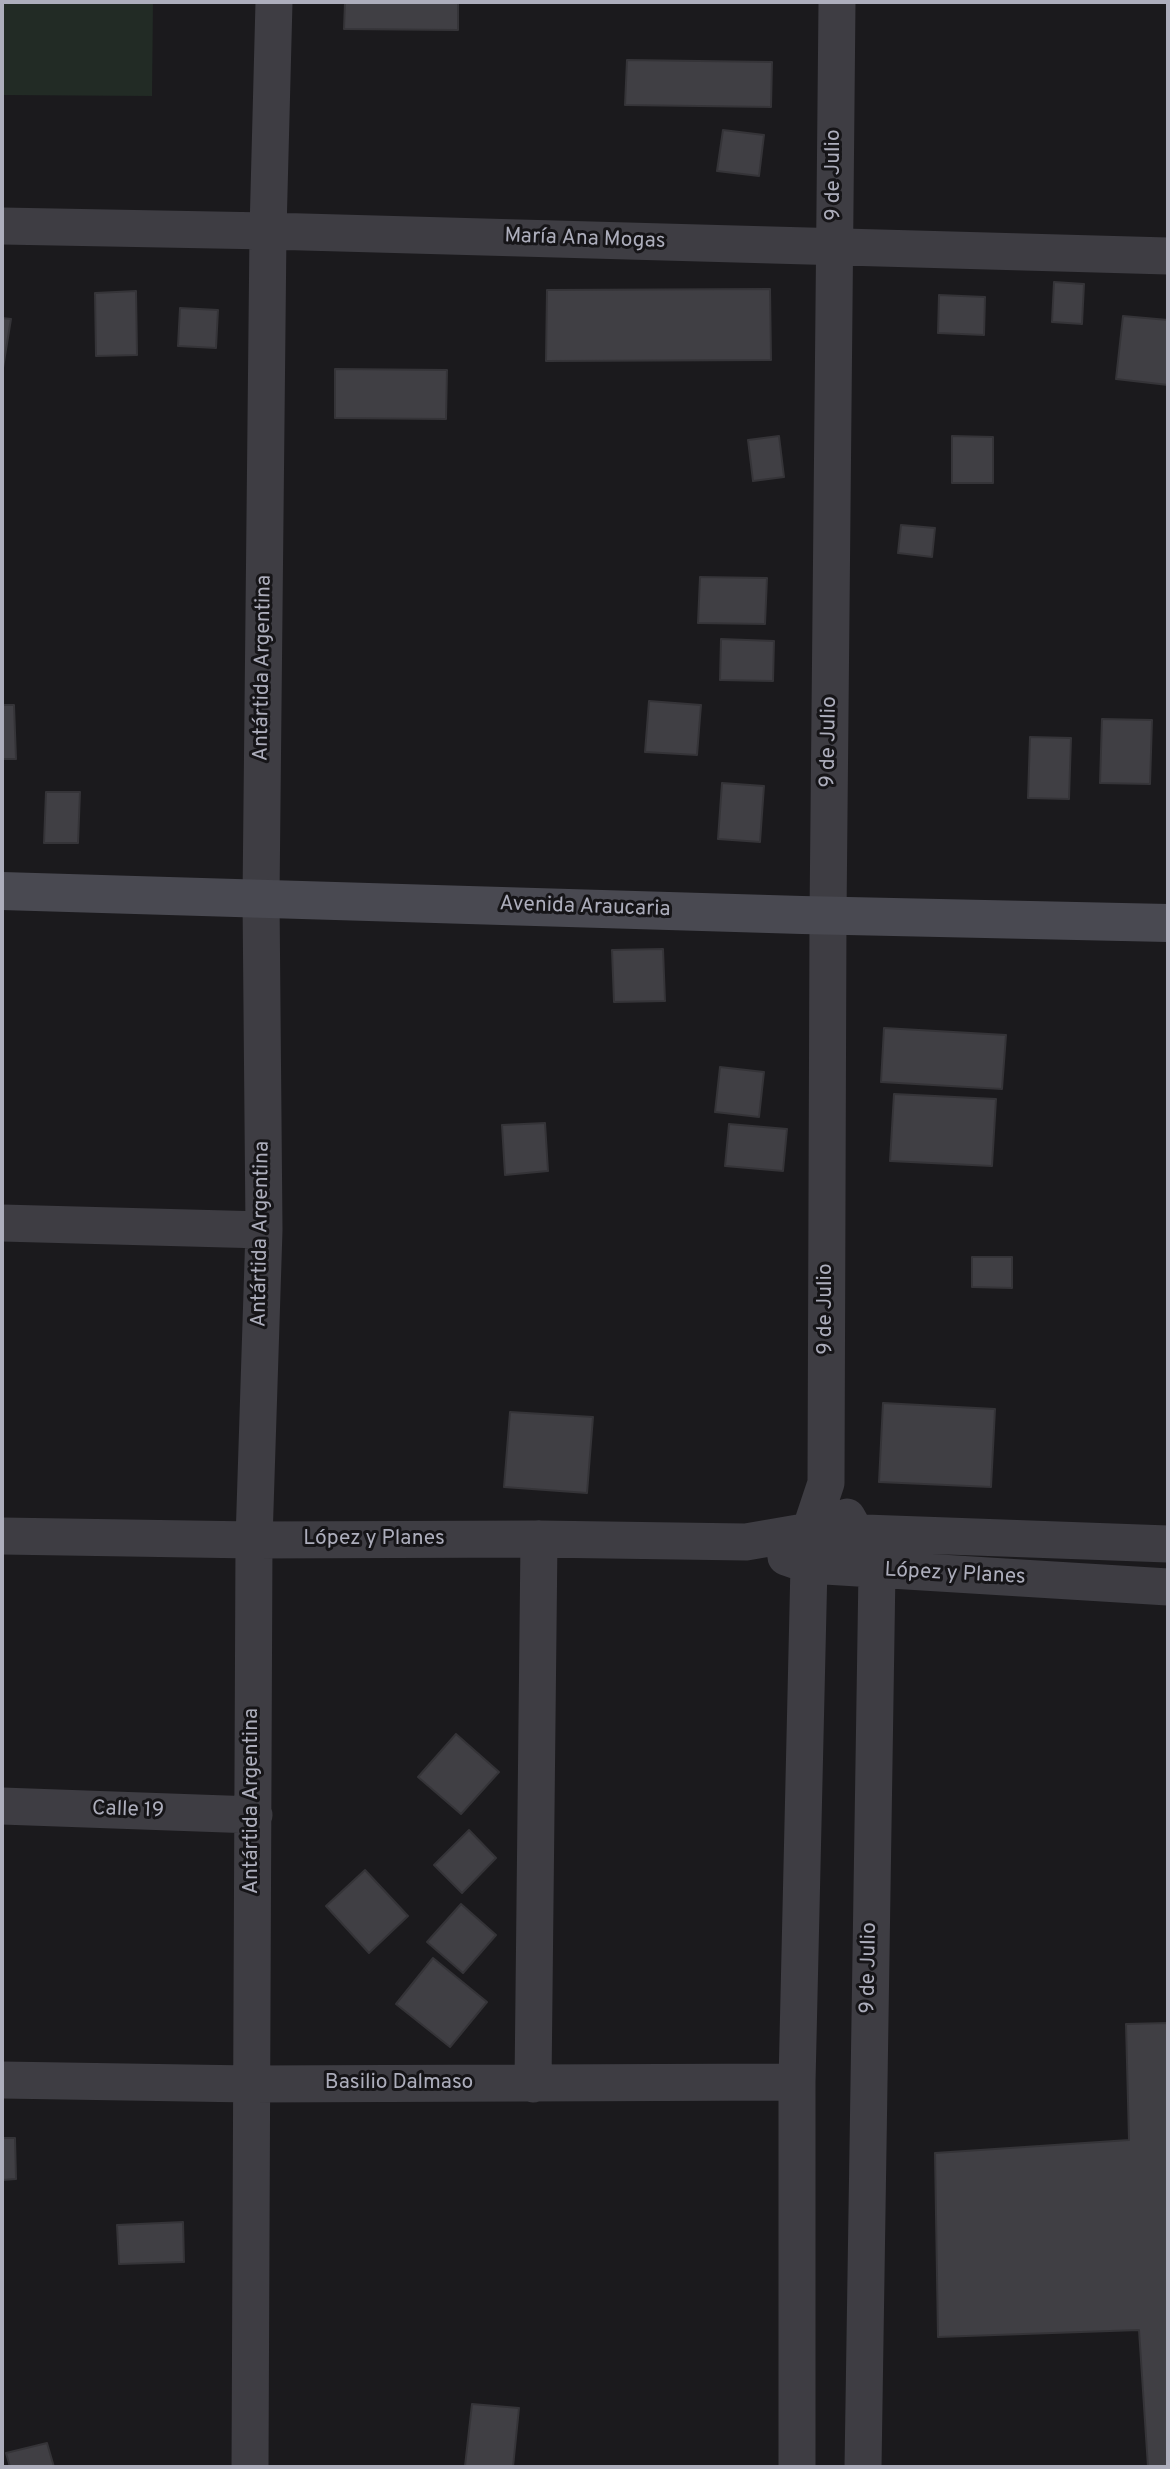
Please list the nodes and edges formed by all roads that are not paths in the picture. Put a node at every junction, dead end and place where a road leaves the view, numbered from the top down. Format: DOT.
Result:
graph roads {
  1 [pos="274,2"];
  2 [pos="837,2"];
  3 [pos="2,226"];
  4 [pos="268,231"];
  5 [pos="835,248"];
  6 [pos="1168,256"];
  7 [pos="2,891"];
  8 [pos="261,898"];
  9 [pos="828,916"];
  10 [pos="1168,923"];
  11 [pos="2,1223"];
  12 [pos="264,1230"];
  13 [pos="827,1483"];
  14 [pos="855,1533"];
  15 [pos="2,1536"];
  16 [pos="539,1539"];
  17 [pos="254,1541"];
  18 [pos="1168,1544"];
  19 [pos="809,1548"];
  20 [pos="877,1570"];
  21 [pos="1168,1587"];
  22 [pos="2,1806"];
  23 [pos="254,1815"];
  24 [pos="2,2080"];
  25 [pos="797,2082"];
  26 [pos="251,2084"];
  27 [pos="533,2084"];
  28 [pos="250,2467"];
  29 [pos="797,2467"];
  30 [pos="863,2467"];
  1 -- 4 [label="street, Antártida Argentina"];
  2 -- 5 [label="street, 9 de Julio"];
  3 -- 4 [label="street, María Ana Mogas"];
  4 -- 5 [label="street, María Ana Mogas"];
  4 -- 8 [label="street, Antártida Argentina"];
  5 -- 6 [label="street, María Ana Mogas"];
  5 -- 9 [label="street, 9 de Julio"];
  7 -- 8 [label="main road, Avenida Araucaria"];
  8 -- 9 [label="main road, Avenida Araucaria"];
  8 -- 12 [label="street, Antártida Argentina"];
  9 -- 10 [label="main road, Avenida Araucaria"];
  9 -- 13 [label="street, 9 de Julio"];
  11 -- 12 [label="street"];
  12 -- 17 [label="street, Antártida Argentina"];
  13 -- 14 [label="street, 9 de Julio"];
  13 -- 19 [label="street, 9 de Julio"];
  14 -- 18 [label="street, López y Planes"];
  14 -- 19 [label="street, López y Planes"];
  14 -- 20 [label="street, 9 de Julio"];
  15 -- 17 [label="street, López y Planes"];
  16 -- 17 [label="street, López y Planes"];
  16 -- 19 [label="street, López y Planes"];
  16 -- 27 [label="street"];
  17 -- 23 [label="street, Antártida Argentina"];
  19 -- 20 [label="street, López y Planes"];
  19 -- 25 [label="street, 9 de Julio"];
  20 -- 21 [label="street, López y Planes"];
  20 -- 30 [label="street, 9 de Julio"];
  22 -- 23 [label="street, Calle 19"];
  23 -- 26 [label="street, Antártida Argentina"];
  24 -- 26 [label="street, Basilio Dalmaso"];
  25 -- 27 [label="street, Basilio Dalmaso"];
  25 -- 29 [label="street, 9 de Julio"];
  26 -- 27 [label="street, Basilio Dalmaso"];
  26 -- 28 [label="street, Antártida Argentina"];
}
